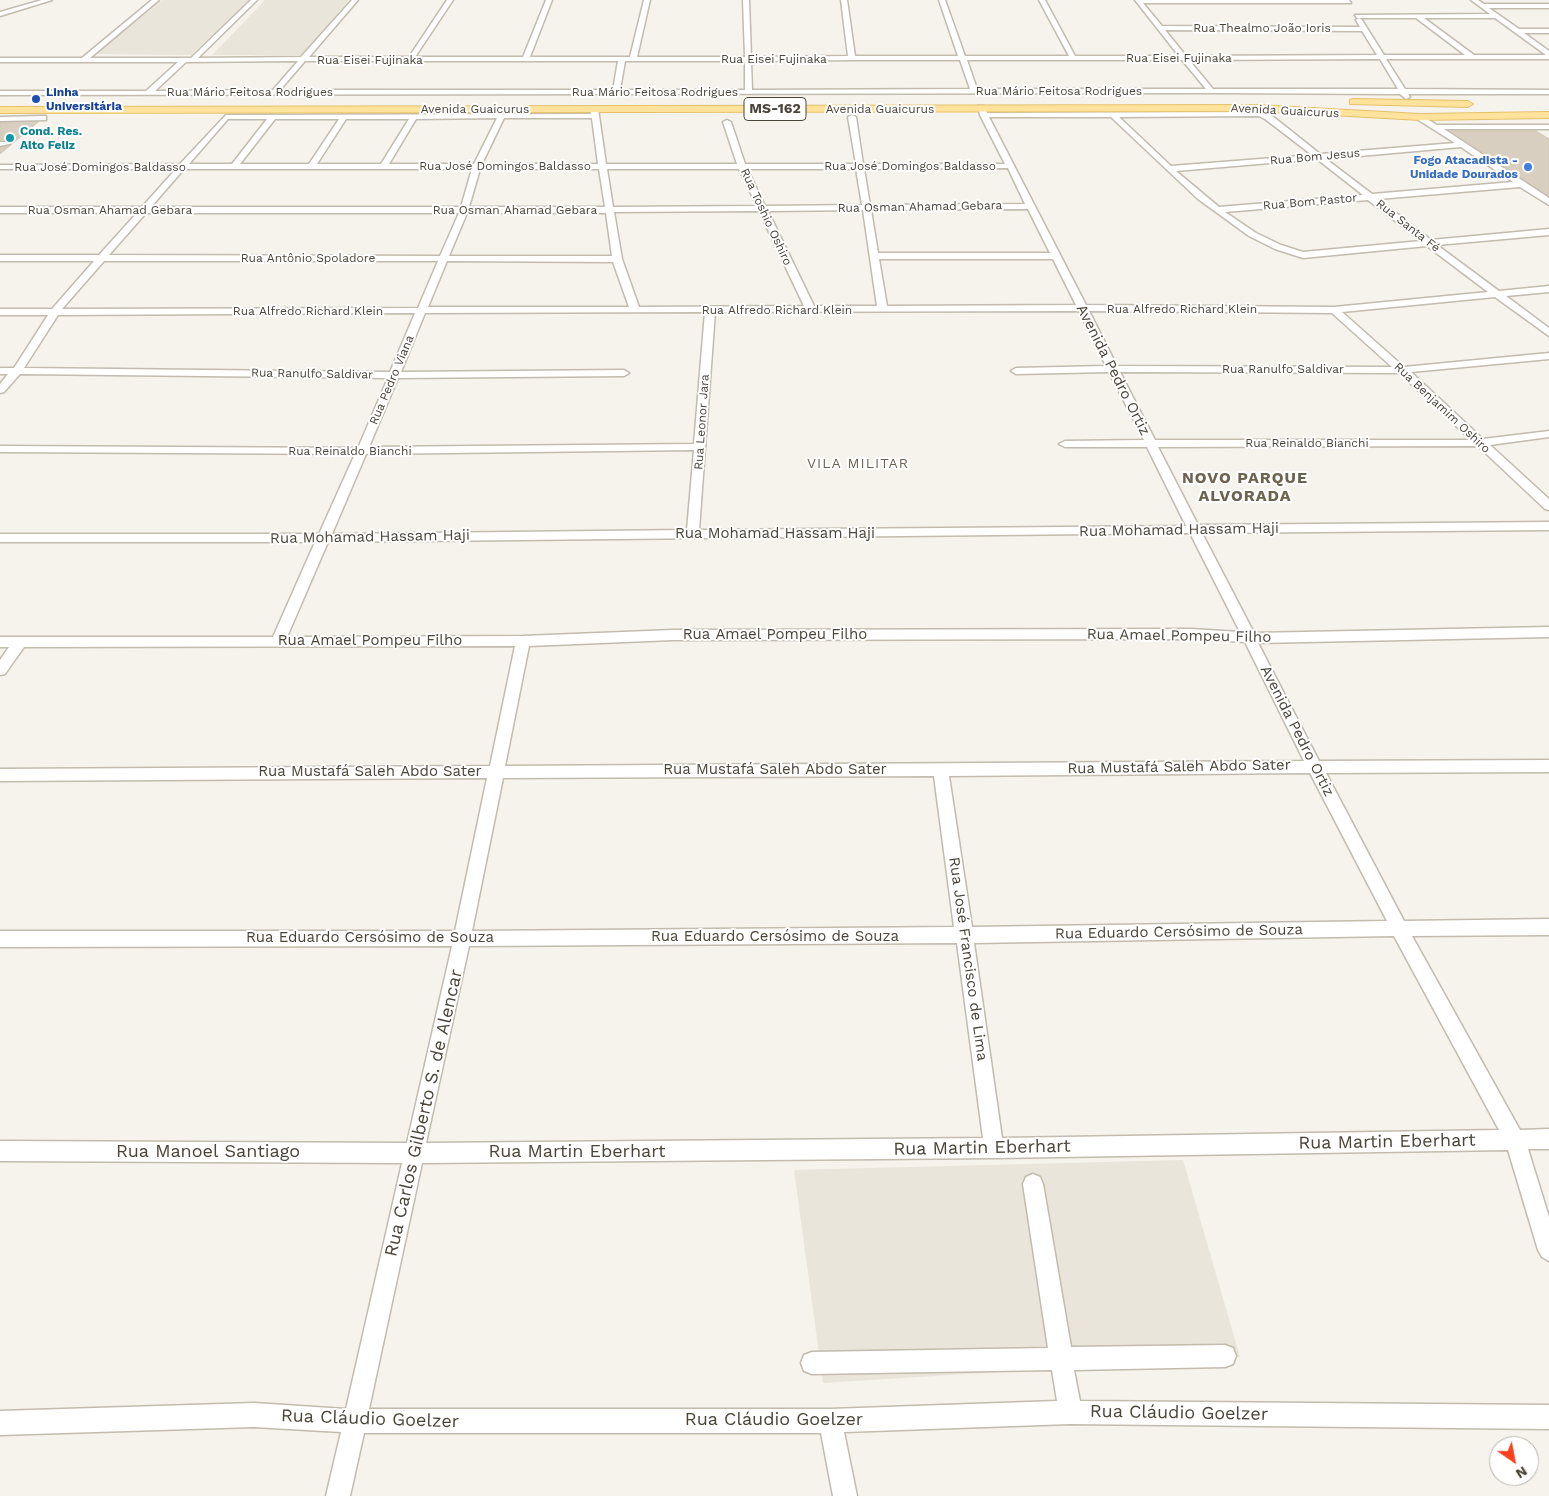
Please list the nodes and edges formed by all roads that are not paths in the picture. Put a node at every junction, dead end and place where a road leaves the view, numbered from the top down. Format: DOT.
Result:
graph roads {
  1 [pos="49,0"];
  2 [pos="156,0"];
  3 [pos="254,0"];
  4 [pos="355,0"];
  5 [pos="450,0"];
  6 [pos="549,0"];
  7 [pos="647,0"];
  8 [pos="746,0"];
  9 [pos="844,0"];
  10 [pos="942,0"];
  11 [pos="1042,0"];
  12 [pos="1474,0"];
  13 [pos="1139,1"];
  14 [pos="1243,1"];
  15 [pos="1349,1"];
  16 [pos="9,4"];
  17 [pos="34,4"];
  18 [pos="1482,6"];
  19 [pos="1549,6"];
  20 [pos="0,14"];
  21 [pos="1358,16"];
  22 [pos="1496,16"];
  23 [pos="1419,17"];
  24 [pos="1161,28"];
  25 [pos="1363,29"];
  26 [pos="1517,31"];
  27 [pos="1549,31"];
  28 [pos="1549,56"];
  29 [pos="1381,57"];
  30 [pos="960,58"];
  31 [pos="1074,58"];
  32 [pos="1184,58"];
  33 [pos="1472,58"];
  34 [pos="526,59"];
  35 [pos="747,59"];
  36 [pos="852,59"];
  37 [pos="0,60"];
  38 [pos="83,60"];
  39 [pos="184,60"];
  40 [pos="192,60"];
  41 [pos="304,60"];
  42 [pos="410,60"];
  43 [pos="622,60"];
  44 [pos="633,60"];
  45 [pos="748,91"];
  46 [pos="974,91"];
  47 [pos="1211,91"];
  48 [pos="149,92"];
  49 [pos="275,92"];
  50 [pos="616,92"];
  51 [pos="1402,92"];
  52 [pos="1549,92"];
  53 [pos="0,93"];
  54 [pos="1382,102"];
  55 [pos="1410,102"];
  56 [pos="1434,103"];
  57 [pos="0,105"];
  58 [pos="1481,105"];
  59 [pos="1502,106"];
  60 [pos="1549,106"];
  61 [pos="0,110"];
  62 [pos="594,112"];
  63 [pos="982,112"];
  64 [pos="1113,115"];
  65 [pos="1549,115"];
  66 [pos="344,116"];
  67 [pos="414,116"];
  68 [pos="1388,116"];
  69 [pos="1449,116"];
  70 [pos="273,117"];
  71 [pos="501,117"];
  72 [pos="852,117"];
  73 [pos="1420,117"];
  74 [pos="44,118"];
  75 [pos="0,119"];
  76 [pos="727,122"];
  77 [pos="1435,127"];
  78 [pos="1549,127"];
  79 [pos="1462,145"];
  80 [pos="1321,157"];
  81 [pos="184,166"];
  82 [pos="312,166"];
  83 [pos="384,166"];
  84 [pos="477,166"];
  85 [pos="602,166"];
  86 [pos="1010,166"];
  87 [pos="0,167"];
  88 [pos="234,167"];
  89 [pos="742,167"];
  90 [pos="859,167"];
  91 [pos="1169,169"];
  92 [pos="1521,184"];
  93 [pos="1370,197"];
  94 [pos="1549,202"];
  95 [pos="1030,206"];
  96 [pos="866,208"];
  97 [pos="761,209"];
  98 [pos="0,210"];
  99 [pos="145,210"];
  100 [pos="464,210"];
  101 [pos="608,210"];
  102 [pos="1218,210"];
  103 [pos="1549,232"];
  104 [pos="1429,243"];
  105 [pos="874,256"];
  106 [pos="1055,256"];
  107 [pos="0,258"];
  108 [pos="102,258"];
  109 [pos="443,258"];
  110 [pos="617,258"];
  111 [pos="1549,289"];
  112 [pos="1496,294"];
  113 [pos="1081,308"];
  114 [pos="635,310"];
  115 [pos="710,310"];
  116 [pos="811,310"];
  117 [pos="883,310"];
  118 [pos="1334,310"];
  119 [pos="55,311"];
  120 [pos="420,311"];
  121 [pos="0,312"];
  122 [pos="1549,333"];
  123 [pos="1549,356"];
  124 [pos="1112,369"];
  125 [pos="1402,370"];
  126 [pos="0,371"];
  127 [pos="17,371"];
  128 [pos="1016,371"];
  129 [pos="624,373"];
  130 [pos="394,375"];
  131 [pos="0,390"];
  132 [pos="1549,434"];
  133 [pos="1149,443"];
  134 [pos="1479,443"];
  135 [pos="1065,444"];
  136 [pos="700,447"];
  137 [pos="0,449"];
  138 [pos="362,451"];
  139 [pos="1549,506"];
  140 [pos="1549,526"];
  141 [pos="1193,530"];
  142 [pos="693,533"];
  143 [pos="0,538"];
  144 [pos="324,538"];
  145 [pos="1549,632"];
  146 [pos="1250,638"];
  147 [pos="278,641"];
  148 [pos="523,641"];
  149 [pos="0,642"];
  150 [pos="20,642"];
  151 [pos="0,670"];
  152 [pos="1314,766"];
  153 [pos="1549,766"];
  154 [pos="941,770"];
  155 [pos="498,772"];
  156 [pos="0,775"];
  157 [pos="1549,927"];
  158 [pos="1399,928"];
  159 [pos="965,936"];
  160 [pos="0,938"];
  161 [pos="462,939"];
  162 [pos="1549,1139"];
  163 [pos="1515,1140"];
  164 [pos="994,1148"];
  165 [pos="0,1151"];
  166 [pos="416,1153"];
  167 [pos="1033,1184"];
  168 [pos="1549,1250"];
  169 [pos="1224,1356"];
  170 [pos="1062,1359"];
  171 [pos="812,1363"];
  172 [pos="1070,1412"];
  173 [pos="1549,1417"];
  174 [pos="354,1421"];
  175 [pos="830,1421"];
  176 [pos="0,1423"];
  177 [pos="338,1496"];
  178 [pos="845,1496"];
  1 -- 17 [label="street"];
  2 -- 38 [label="street"];
  3 -- 40 [label="street"];
  4 -- 41 [label="street"];
  5 -- 42 [label="street"];
  6 -- 34 [label="street"];
  7 -- 44 [label="street"];
  8 -- 35 [label="street"];
  9 -- 36 [label="street"];
  10 -- 30 [label="street"];
  11 -- 31 [label="street"];
  12 -- 18 [label="street"];
  13 -- 14 [label="street"];
  13 -- 24 [label="street"];
  14 -- 15 [label="street"];
  15 -- 21 [label="street"];
  16 -- 17 [label="street"];
  17 -- 20 [label="street"];
  18 -- 19 [label="street"];
  18 -- 22 [label="street"];
  21 -- 23 [label="street"];
  21 -- 25 [label="street"];
  22 -- 23 [label="street"];
  22 -- 26 [label="street"];
  23 -- 33 [label="street"];
  24 -- 25 [label="street, Rua Thealmo João Ioris"];
  24 -- 32 [label="street"];
  25 -- 29 [label="street"];
  26 -- 27 [label="street"];
  26 -- 28 [label="street"];
  28 -- 33 [label="street, Rua Eisei Fujinaka"];
  29 -- 32 [label="street, Rua Eisei Fujinaka"];
  29 -- 33 [label="street, Rua Eisei Fujinaka"];
  29 -- 51 [label="street"];
  30 -- 31 [label="street, Rua Eisei Fujinaka"];
  30 -- 36 [label="street, Rua Eisei Fujinaka"];
  30 -- 46 [label="street"];
  31 -- 32 [label="street, Rua Eisei Fujinaka"];
  32 -- 47 [label="street"];
  34 -- 42 [label="street, Rua Eisei Fujinaka"];
  34 -- 43 [label="street, Rua Eisei Fujinaka"];
  35 -- 36 [label="street, Rua Eisei Fujinaka"];
  35 -- 44 [label="street, Rua Eisei Fujinaka"];
  35 -- 45 [label="street"];
  37 -- 38 [label="street, Rua Eisei Fujinaka"];
  38 -- 39 [label="street, Rua Eisei Fujinaka"];
  39 -- 40 [label="street, Rua Eisei Fujinaka"];
  39 -- 48 [label="street"];
  40 -- 41 [label="street, Rua Eisei Fujinaka"];
  41 -- 42 [label="street, Rua Eisei Fujinaka"];
  41 -- 49 [label="street"];
  43 -- 44 [label="street, Rua Eisei Fujinaka"];
  43 -- 50 [label="street"];
  45 -- 46 [label="street, Rua Mário Feitosa Rodrigues"];
  45 -- 50 [label="street, Rua Mário Feitosa Rodrigues"];
  46 -- 47 [label="street, Rua Mário Feitosa Rodrigues"];
  47 -- 51 [label="street, Rua Mário Feitosa Rodrigues"];
  48 -- 49 [label="street, Rua Mário Feitosa Rodrigues"];
  48 -- 53 [label="street, Rua Mário Feitosa Rodrigues"];
  49 -- 50 [label="street, Rua Mário Feitosa Rodrigues"];
  51 -- 52 [label="street, Rua Mário Feitosa Rodrigues"];
  51 -- 55 [label="street"];
  54 -- 55 [label="main road, Avenida Guaicurus / MS-162"];
  54 -- 57 [label="main road, Avenida Guaicurus / MS-162"];
  54 -- 68 [label="main road"];
  55 -- 56 [label="main road, Avenida Guaicurus / MS-162"];
  56 -- 58 [label="main road, Avenida Guaicurus / MS-162"];
  56 -- 69 [label="main road"];
  59 -- 60 [label="main road"];
  61 -- 62 [label="main road, Avenida Guaicurus / MS-162"];
  62 -- 63 [label="main road, Avenida Guaicurus / MS-162"];
  62 -- 71 [label="street"];
  62 -- 85 [label="street"];
  63 -- 64 [label="street"];
  63 -- 68 [label="main road, Avenida Guaicurus / MS-162"];
  63 -- 86 [label="street, Avenida Pedro Ortiz"];
  64 -- 80 [label="street, Rua Santa Fé"];
  64 -- 91 [label="street"];
  65 -- 69 [label="main road, Avenida Guaicurus / MS-162"];
  66 -- 67 [label="street"];
  66 -- 70 [label="street"];
  66 -- 82 [label="street"];
  67 -- 71 [label="street"];
  67 -- 83 [label="street"];
  68 -- 73 [label="main road, Avenida Guaicurus / MS-162"];
  69 -- 73 [label="main road, Avenida Guaicurus / MS-162"];
  70 -- 81 [label="street"];
  70 -- 88 [label="street"];
  71 -- 84 [label="street, Rua Pedro Viana"];
  72 -- 90 [label="street"];
  73 -- 77 [label="street"];
  74 -- 75 [label="street"];
  76 -- 89 [label="street, Rua Toshio Oshiro"];
  77 -- 78 [label="street"];
  77 -- 79 [label="street"];
  79 -- 80 [label="street, Rua Bom Jesus"];
  79 -- 92 [label="street"];
  80 -- 91 [label="street, Rua Bom Jesus"];
  80 -- 93 [label="street, Rua Santa Fé"];
  81 -- 87 [label="street, Rua José Domingos Baldasso"];
  81 -- 88 [label="street, Rua José Domingos Baldasso"];
  81 -- 99 [label="street"];
  82 -- 83 [label="street, Rua José Domingos Baldasso"];
  82 -- 88 [label="street, Rua José Domingos Baldasso"];
  83 -- 84 [label="street, Rua José Domingos Baldasso"];
  84 -- 85 [label="street, Rua José Domingos Baldasso"];
  84 -- 100 [label="street, Rua Pedro Viana"];
  85 -- 89 [label="street, Rua José Domingos Baldasso"];
  85 -- 101 [label="street"];
  86 -- 90 [label="street, Rua José Domingos Baldasso"];
  86 -- 95 [label="street, Avenida Pedro Ortiz"];
  89 -- 90 [label="street, Rua José Domingos Baldasso"];
  89 -- 97 [label="street, Rua Toshio Oshiro"];
  90 -- 96 [label="street"];
  91 -- 102 [label="street"];
  92 -- 93 [label="street, Rua Bom Pastor"];
  92 -- 94 [label="street"];
  93 -- 102 [label="street, Rua Bom Pastor"];
  93 -- 104 [label="street, Rua Santa Fé"];
  95 -- 96 [label="street, Rua Osman Ahamad Gebara"];
  95 -- 106 [label="street, Avenida Pedro Ortiz"];
  96 -- 97 [label="street, Rua Osman Ahamad Gebara"];
  96 -- 105 [label="street"];
  97 -- 101 [label="street, Rua Osman Ahamad Gebara"];
  97 -- 116 [label="street, Rua Toshio Oshiro"];
  98 -- 99 [label="street, Rua Osman Ahamad Gebara"];
  99 -- 100 [label="street, Rua Osman Ahamad Gebara"];
  99 -- 108 [label="street"];
  100 -- 101 [label="street, Rua Osman Ahamad Gebara"];
  100 -- 109 [label="street, Rua Pedro Viana"];
  101 -- 110 [label="street"];
  102 -- 104 [label="street"];
  103 -- 104 [label="street"];
  104 -- 112 [label="street, Rua Santa Fé"];
  105 -- 106 [label="street"];
  105 -- 117 [label="street"];
  106 -- 113 [label="street, Avenida Pedro Ortiz"];
  107 -- 108 [label="street, Rua Antônio Spoladore"];
  108 -- 109 [label="street, Rua Antônio Spoladore"];
  108 -- 119 [label="street"];
  109 -- 110 [label="street, Rua Antônio Spoladore"];
  109 -- 120 [label="street, Rua Pedro Viana"];
  110 -- 114 [label="street"];
  111 -- 112 [label="street, Rua Alfredo Richard Klein"];
  112 -- 118 [label="street, Rua Alfredo Richard Klein"];
  112 -- 122 [label="street, Rua Santa Fé"];
  113 -- 117 [label="street, Rua Alfredo Richard Klein"];
  113 -- 118 [label="street, Rua Alfredo Richard Klein"];
  113 -- 124 [label="street, Avenida Pedro Ortiz"];
  114 -- 115 [label="street, Rua Alfredo Richard Klein"];
  114 -- 120 [label="street, Rua Alfredo Richard Klein"];
  115 -- 116 [label="street, Rua Alfredo Richard Klein"];
  115 -- 136 [label="street, Rua Leonor Jara"];
  116 -- 117 [label="street, Rua Alfredo Richard Klein"];
  118 -- 125 [label="street, Rua Benjamim Oshiro"];
  119 -- 120 [label="street, Rua Alfredo Richard Klein"];
  119 -- 121 [label="street, Rua Alfredo Richard Klein"];
  119 -- 127 [label="street"];
  120 -- 130 [label="street, Rua Pedro Viana"];
  123 -- 125 [label="street, Rua Ranulfo Saldivar"];
  124 -- 125 [label="street, Rua Ranulfo Saldivar"];
  124 -- 128 [label="street, Rua Ranulfo Saldivar"];
  124 -- 133 [label="street, Avenida Pedro Ortiz"];
  125 -- 134 [label="street, Rua Benjamim Oshiro"];
  126 -- 127 [label="street, Rua Ranulfo Saldivar"];
  127 -- 130 [label="street, Rua Ranulfo Saldivar"];
  127 -- 131 [label="street"];
  129 -- 130 [label="street, Rua Ranulfo Saldivar"];
  130 -- 138 [label="street, Rua Pedro Viana"];
  132 -- 134 [label="street, Rua Reinaldo Bianchi"];
  133 -- 134 [label="street, Rua Reinaldo Bianchi"];
  133 -- 135 [label="street, Rua Reinaldo Bianchi"];
  133 -- 141 [label="street, Avenida Pedro Ortiz"];
  134 -- 139 [label="street, Rua Benjamim Oshiro"];
  136 -- 138 [label="street, Rua Reinaldo Bianchi"];
  136 -- 142 [label="street, Rua Leonor Jara"];
  137 -- 138 [label="street, Rua Reinaldo Bianchi"];
  138 -- 144 [label="street, Rua Pedro Viana"];
  140 -- 141 [label="street, Rua Mohamad Hassam Haji"];
  141 -- 142 [label="street, Rua Mohamad Hassam Haji"];
  141 -- 146 [label="street, Avenida Pedro Ortiz"];
  142 -- 144 [label="street, Rua Mohamad Hassam Haji"];
  143 -- 144 [label="street, Rua Mohamad Hassam Haji"];
  144 -- 147 [label="street, Rua Pedro Viana"];
  145 -- 146 [label="street, Rua Amael Pompeu Filho"];
  146 -- 148 [label="street, Rua Amael Pompeu Filho"];
  146 -- 152 [label="street, Avenida Pedro Ortiz"];
  147 -- 148 [label="street, Rua Amael Pompeu Filho"];
  147 -- 150 [label="street, Rua Amael Pompeu Filho"];
  148 -- 155 [label="street, Rua Carlos Gilberto S. de Alencar"];
  149 -- 150 [label="street, Rua Amael Pompeu Filho"];
  150 -- 151 [label="street"];
  152 -- 153 [label="street, Rua Mustafá Saleh Abdo Sater"];
  152 -- 154 [label="street, Rua Mustafá Saleh Abdo Sater"];
  152 -- 158 [label="street, Avenida Pedro Ortiz"];
  154 -- 155 [label="street, Rua Mustafá Saleh Abdo Sater"];
  154 -- 159 [label="street, Rua José Francisco de Lima"];
  155 -- 156 [label="street, Rua Mustafá Saleh Abdo Sater"];
  155 -- 161 [label="street, Rua Carlos Gilberto S. de Alencar"];
  157 -- 158 [label="street, Rua Eduardo Cersósimo de Souza"];
  158 -- 159 [label="street, Rua Eduardo Cersósimo de Souza"];
  158 -- 163 [label="street, Avenida Pedro Ortiz"];
  159 -- 161 [label="street, Rua Eduardo Cersósimo de Souza"];
  159 -- 164 [label="street, Rua José Francisco de Lima"];
  160 -- 161 [label="street, Rua Eduardo Cersósimo de Souza"];
  161 -- 166 [label="street, Rua Carlos Gilberto S. de Alencar"];
  162 -- 163 [label="street, Rua Martin Eberhart"];
  163 -- 164 [label="street, Rua Martin Eberhart"];
  163 -- 168 [label="street, Avenida Pedro Ortiz"];
  164 -- 166 [label="street, Rua Martin Eberhart"];
  165 -- 166 [label="street, Rua Manoel Santiago"];
  166 -- 174 [label="street, Rua Carlos Gilberto S. de Alencar"];
  167 -- 170 [label="street"];
  169 -- 170 [label="street"];
  170 -- 171 [label="street"];
  170 -- 172 [label="street"];
  172 -- 173 [label="street, Rua Cláudio Goelzer"];
  172 -- 175 [label="street, Rua Cláudio Goelzer"];
  174 -- 175 [label="street, Rua Cláudio Goelzer"];
  174 -- 176 [label="street, Rua Cláudio Goelzer"];
  174 -- 177 [label="street, Rua Carlos Gilberto S. de Alencar"];
  175 -- 178 [label="street"];
}
